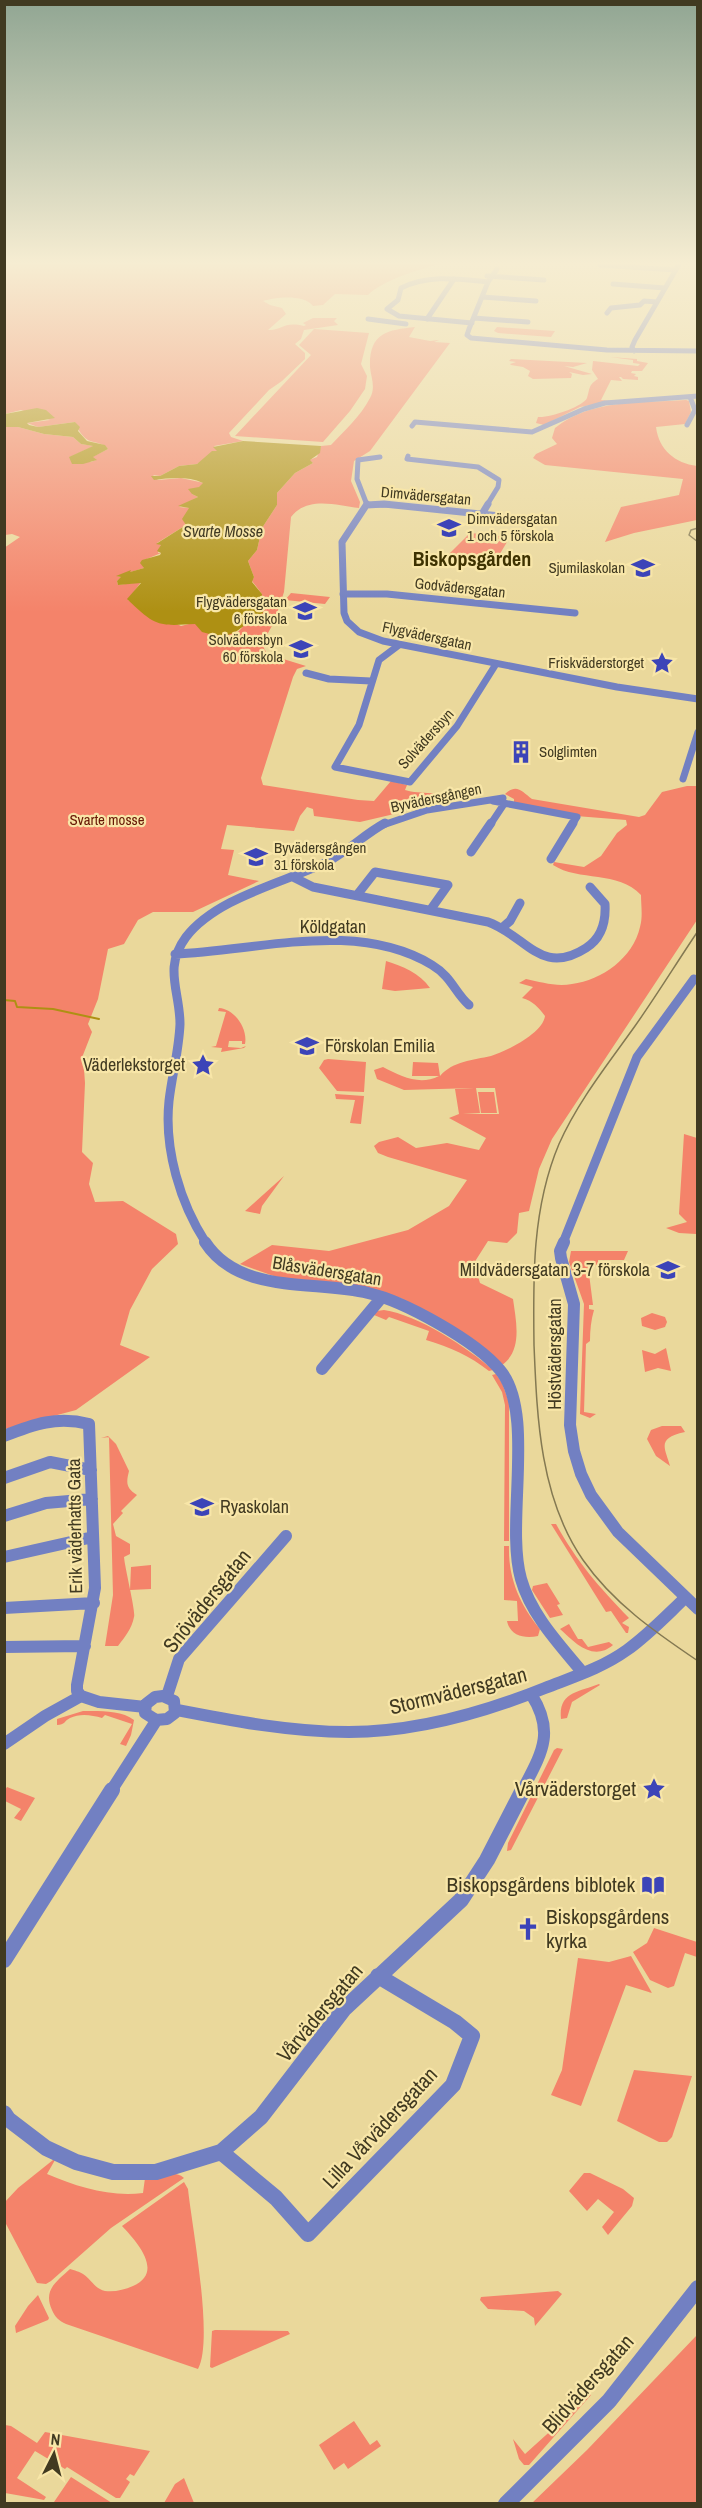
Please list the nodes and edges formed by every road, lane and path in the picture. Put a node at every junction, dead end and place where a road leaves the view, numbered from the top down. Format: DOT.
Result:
graph roads {
  1 [pos="698,396"];
  2 [pos="690,397"];
  3 [pos="687,424"];
  4 [pos="412,426"];
  5 [pos="408,456"];
  6 [pos="380,457"];
  7 [pos="367,506"];
  8 [pos="482,514"];
  9 [pos="500,516"];
  10 [pos="343,594"];
  11 [pos="574,613"];
  12 [pos="399,645"];
  13 [pos="496,664"];
  14 [pos="306,673"];
  15 [pos="371,681"];
  16 [pos="698,699"];
  17 [pos="698,732"];
  18 [pos="682,779"];
  19 [pos="503,801"];
  20 [pos="471,852"];
  21 [pos="551,859"];
  22 [pos="293,877"];
  23 [pos="590,887"];
  24 [pos="357,895"];
  25 [pos="520,903"];
  26 [pos="431,909"];
  27 [pos="502,928"];
  28 [pos="175,954"];
  29 [pos="694,979"];
  30 [pos="469,1005"];
  31 [pos="382,1297"];
  32 [pos="322,1369"];
  33 [pos="4,1436"];
  34 [pos="91,1470"];
  35 [pos="4,1478"];
  36 [pos="92,1499"];
  37 [pos="4,1516"];
  38 [pos="286,1536"];
  39 [pos="93,1537"];
  40 [pos="4,1557"];
  41 [pos="685,1598"];
  42 [pos="94,1603"];
  43 [pos="4,1608"];
  44 [pos="698,1609"];
  45 [pos="85,1646"];
  46 [pos="4,1647"];
  47 [pos="583,1673"];
  48 [pos="531,1694"];
  49 [pos="81,1696"];
  50 [pos="167,1696"];
  51 [pos="145,1707"];
  52 [pos="177,1710"];
  53 [pos="156,1721"];
  54 [pos="4,1744"];
  55 [pos="4,1960"];
  56 [pos="378,1976"];
  57 [pos="4,2113"];
  58 [pos="220,2152"];
  59 [pos="698,2288"];
  60 [pos="506,2504"];
  1 -- 2 [label="street"];
  2 -- 3 [label="street"];
  2 -- 4 [label="street"];
  5 -- 8 [label="street, Dimvädersgatan"];
  6 -- 7 [label="street"];
  7 -- 8 [label="street, Dimvädersgatan"];
  7 -- 10 [label="street, Flygvädersgatan"];
  8 -- 9 [label="street, Dimvädersgatan"];
  10 -- 11 [label="street, Godvädersgatan"];
  10 -- 12 [label="street, Flygvädersgatan"];
  12 -- 13 [label="street, Flygvädersgatan"];
  12 -- 15 [label="street, Solvädersbyn"];
  13 -- 15 [label="street, Solvädersbyn"];
  13 -- 16 [label="street, Flygvädersgatan"];
  14 -- 15 [label="street"];
  17 -- 18 [label="street"];
  19 -- 20 [label="street"];
  19 -- 21 [label="street"];
  19 -- 22 [label="street, Byvädersgången"];
  22 -- 24 [label="street"];
  22 -- 28 [label="street"];
  23 -- 27 [label="street"];
  24 -- 26 [label="street"];
  24 -- 26 [label="street"];
  25 -- 27 [label="street"];
  26 -- 27 [label="street"];
  28 -- 30 [label="street, Köldgatan"];
  28 -- 31 [label="street, Blåsvädersgatan"];
  29 -- 41 [label="street, Höstvädersgatan"];
  31 -- 32 [label="street"];
  31 -- 47 [label="street, Blåsvädersgatan"];
  33 -- 34 [label="street, Erik väderhatts Gata"];
  34 -- 35 [label="street"];
  34 -- 36 [label="street, Erik väderhatts Gata"];
  36 -- 37 [label="street"];
  36 -- 39 [label="street, Erik väderhatts Gata"];
  38 -- 50 [label="street, Snövädersgatan"];
  39 -- 40 [label="street"];
  39 -- 42 [label="street, Erik väderhatts Gata"];
  41 -- 44 [label="street, Höstvädersgatan"];
  41 -- 47 [label="street, Stormvädersgatan"];
  42 -- 43 [label="street"];
  42 -- 45 [label="street, Erik väderhatts Gata"];
  45 -- 46 [label="street"];
  45 -- 49 [label="street, Erik väderhatts Gata"];
  47 -- 48 [label="street, Stormvädersgatan"];
  48 -- 52 [label="street, Stormvädersgatan"];
  48 -- 56 [label="street, Vårvädersgatan"];
  49 -- 51 [label="street"];
  49 -- 54 [label="street"];
  50 -- 51 [label="street"];
  50 -- 52 [label="street"];
  51 -- 53 [label="street"];
  52 -- 53 [label="street"];
  53 -- 55 [label="street"];
  56 -- 58 [label="street, Vårvädersgatan"];
  56 -- 58 [label="street, Lilla Vårvädersgatan"];
  57 -- 58 [label="street, Vårvädersgatan"];
  59 -- 60 [label="street, Blidvädersgatan"];
}
